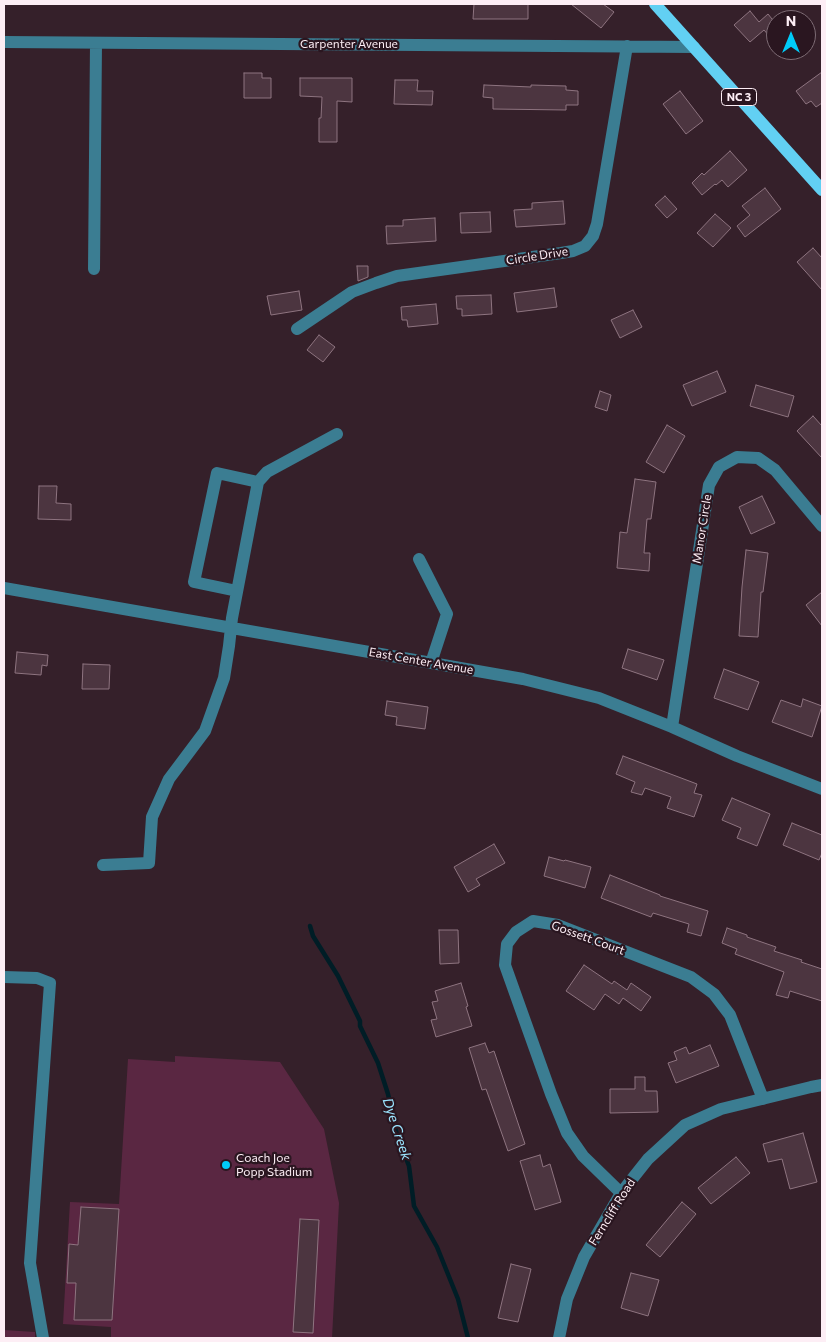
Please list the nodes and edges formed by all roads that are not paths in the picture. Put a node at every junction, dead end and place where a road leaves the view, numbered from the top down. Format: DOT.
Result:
graph roads {
  1 [pos="655,4"];
  2 [pos="4,42"];
  3 [pos="96,43"];
  4 [pos="627,46"];
  5 [pos="694,47"];
  6 [pos="822,190"];
  7 [pos="94,269"];
  8 [pos="296,329"];
  9 [pos="337,434"];
  10 [pos="258,482"];
  11 [pos="822,526"];
  12 [pos="419,560"];
  13 [pos="4,588"];
  14 [pos="237,591"];
  15 [pos="232,628"];
  16 [pos="431,663"];
  17 [pos="672,727"];
  18 [pos="822,789"];
  19 [pos="103,865"];
  20 [pos="4,977"];
  21 [pos="822,1085"];
  22 [pos="763,1099"];
  23 [pos="621,1193"];
  24 [pos="43,1338"];
  25 [pos="559,1338"];
  1 -- 5 [label="main road, NC 3"];
  2 -- 3 [label="street, Carpenter Avenue"];
  3 -- 4 [label="street, Carpenter Avenue"];
  3 -- 7 [label="street"];
  4 -- 5 [label="street, Carpenter Avenue"];
  4 -- 8 [label="street, Circle Drive"];
  5 -- 6 [label="main road, NC 3"];
  9 -- 10 [label="street"];
  10 -- 14 [label="street"];
  10 -- 14 [label="street"];
  11 -- 17 [label="street, Manor Circle"];
  12 -- 16 [label="street"];
  13 -- 15 [label="street, East Center Avenue"];
  14 -- 15 [label="street"];
  15 -- 16 [label="street, East Center Avenue"];
  15 -- 19 [label="street"];
  16 -- 17 [label="street, East Center Avenue"];
  17 -- 18 [label="street, East Center Avenue"];
  20 -- 24 [label="street"];
  21 -- 22 [label="street, Ferncliff Road"];
  22 -- 23 [label="street, Ferncliff Road"];
  22 -- 23 [label="street, Gossett Court"];
  23 -- 25 [label="street, Ferncliff Road"];
}
